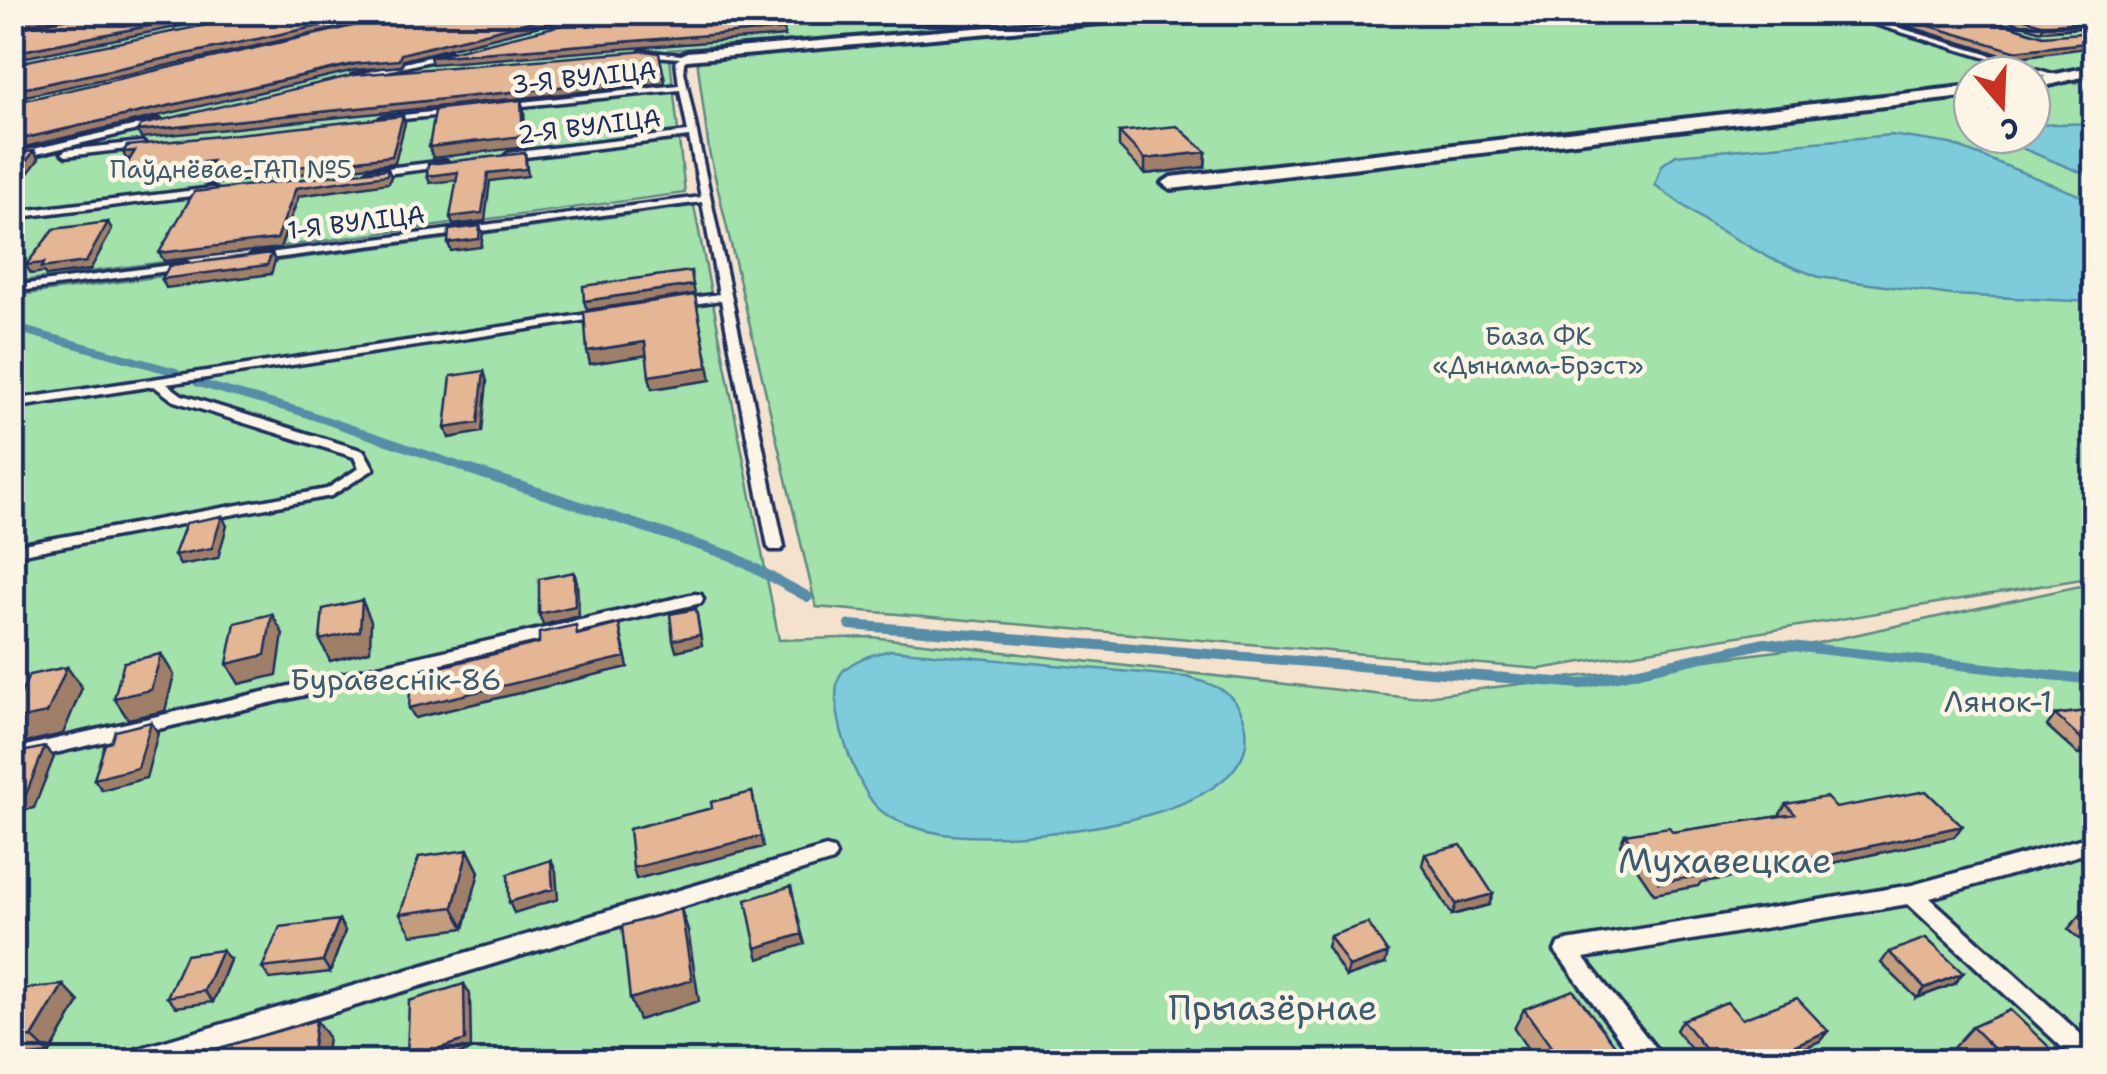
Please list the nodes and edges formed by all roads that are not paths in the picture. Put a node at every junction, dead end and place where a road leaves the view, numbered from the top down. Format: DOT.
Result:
graph roads {
  1 [pos="356,12"];
  2 [pos="1048,12"];
  3 [pos="1218,12"];
  4 [pos="1838,12"];
  5 [pos="406,20"];
  6 [pos="389,24"];
  7 [pos="1063,26"];
  8 [pos="370,28"];
  9 [pos="464,50"];
  10 [pos="628,54"];
  11 [pos="688,56"];
  12 [pos="434,70"];
  13 [pos="2094,70"];
  14 [pos="356,76"];
  15 [pos="2065,79"];
  16 [pos="337,80"];
  17 [pos="2052,81"];
  18 [pos="683,87"];
  19 [pos="1952,93"];
  20 [pos="486,108"];
  21 [pos="466,110"];
  22 [pos="165,121"];
  23 [pos="368,121"];
  24 [pos="693,134"];
  25 [pos="150,144"];
  26 [pos="499,157"];
  27 [pos="12,158"];
  28 [pos="460,162"];
  29 [pos="363,174"];
  30 [pos="1171,183"];
  31 [pos="226,190"];
  32 [pos="706,200"];
  33 [pos="12,215"];
  34 [pos="230,260"];
  35 [pos="191,266"];
  36 [pos="12,289"];
  37 [pos="725,296"];
  38 [pos="669,304"];
  39 [pos="613,313"];
  40 [pos="156,382"];
  41 [pos="12,404"];
  42 [pos="776,547"];
  43 [pos="12,551"];
  44 [pos="695,600"];
  45 [pos="12,756"];
  46 [pos="2094,842"];
  47 [pos="826,855"];
  48 [pos="1912,894"];
  49 [pos="2094,1061"];
  50 [pos="132,1062"];
  51 [pos="1652,1062"];
  1 -- 6 [label="lane"];
  2 -- 7 [label="lane"];
  3 -- 7 [label="street"];
  4 -- 15 [label="lane"];
  5 -- 6 [label="lane"];
  6 -- 8 [label="lane"];
  7 -- 11 [label="street"];
  9 -- 14 [label="lane"];
  10 -- 11 [label="lane"];
  11 -- 18 [label="lane"];
  12 -- 14 [label="lane"];
  13 -- 15 [label="street"];
  14 -- 16 [label="lane"];
  15 -- 17 [label="street"];
  18 -- 20 [label="lane, 3-Я ВУЛІЦА"];
  18 -- 24 [label="lane"];
  19 -- 30 [label="street"];
  21 -- 23 [label="lane"];
  22 -- 27 [label="lane"];
  24 -- 26 [label="lane, 2-Я ВУЛІЦА"];
  24 -- 32 [label="lane"];
  25 -- 27 [label="lane"];
  28 -- 29 [label="lane"];
  31 -- 33 [label="lane"];
  32 -- 34 [label="lane, 1-Я ВУЛІЦА"];
  32 -- 37 [label="lane"];
  35 -- 36 [label="lane"];
  37 -- 38 [label="lane"];
  37 -- 42 [label="lane"];
  39 -- 40 [label="lane"];
  40 -- 41 [label="lane"];
  40 -- 43 [label="lane"];
  44 -- 45 [label="lane"];
  46 -- 48 [label="lane"];
  47 -- 50 [label="lane"];
  48 -- 49 [label="lane"];
  48 -- 51 [label="lane"];
}
